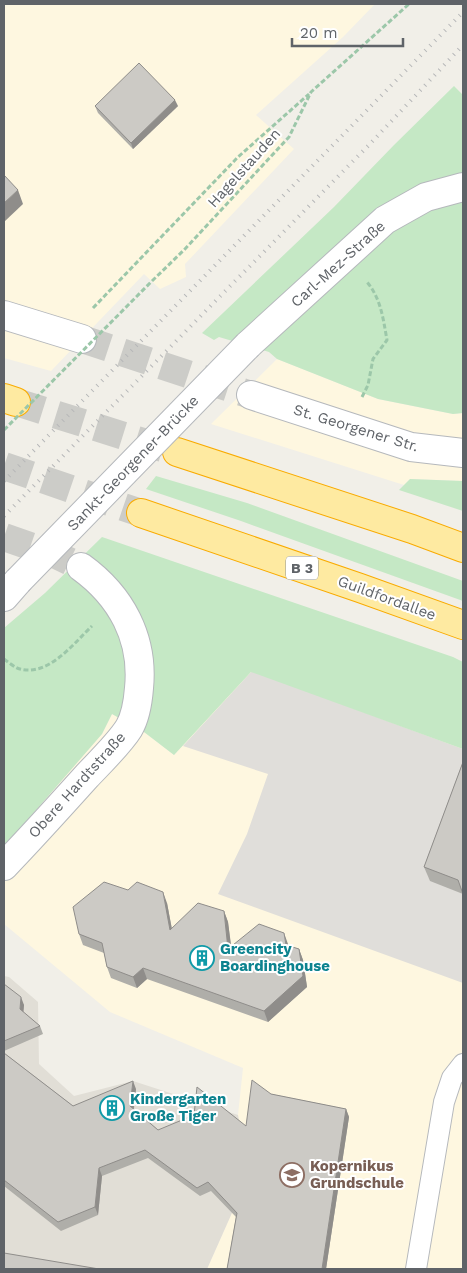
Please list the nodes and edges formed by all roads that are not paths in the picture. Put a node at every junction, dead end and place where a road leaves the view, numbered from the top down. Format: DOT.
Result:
graph roads {
  1 [pos="463,187"];
  2 [pos="4,315"];
  3 [pos="75,337"];
  4 [pos="248,345"];
  5 [pos="251,395"];
  6 [pos="178,452"];
  7 [pos="463,453"];
  8 [pos="141,513"];
  9 [pos="463,548"];
  10 [pos="81,567"];
  11 [pos="11,589"];
  12 [pos="463,625"];
  13 [pos="4,866"];
  14 [pos="463,1064"];
  15 [pos="416,1269"];
  1 -- 4 [label="street, Carl-Mez-Straße"];
  2 -- 3 [label="street"];
  4 -- 11 [label="street, Sankt-Georgener-Brücke, bridge"];
  5 -- 7 [label="street, St. Georgener Str."];
  6 -- 9 [label="highway"];
  8 -- 12 [label="highway, Guildfordallee / B 3"];
  10 -- 13 [label="street, Obere Hardtstraße"];
  14 -- 15 [label="lane"];
}
